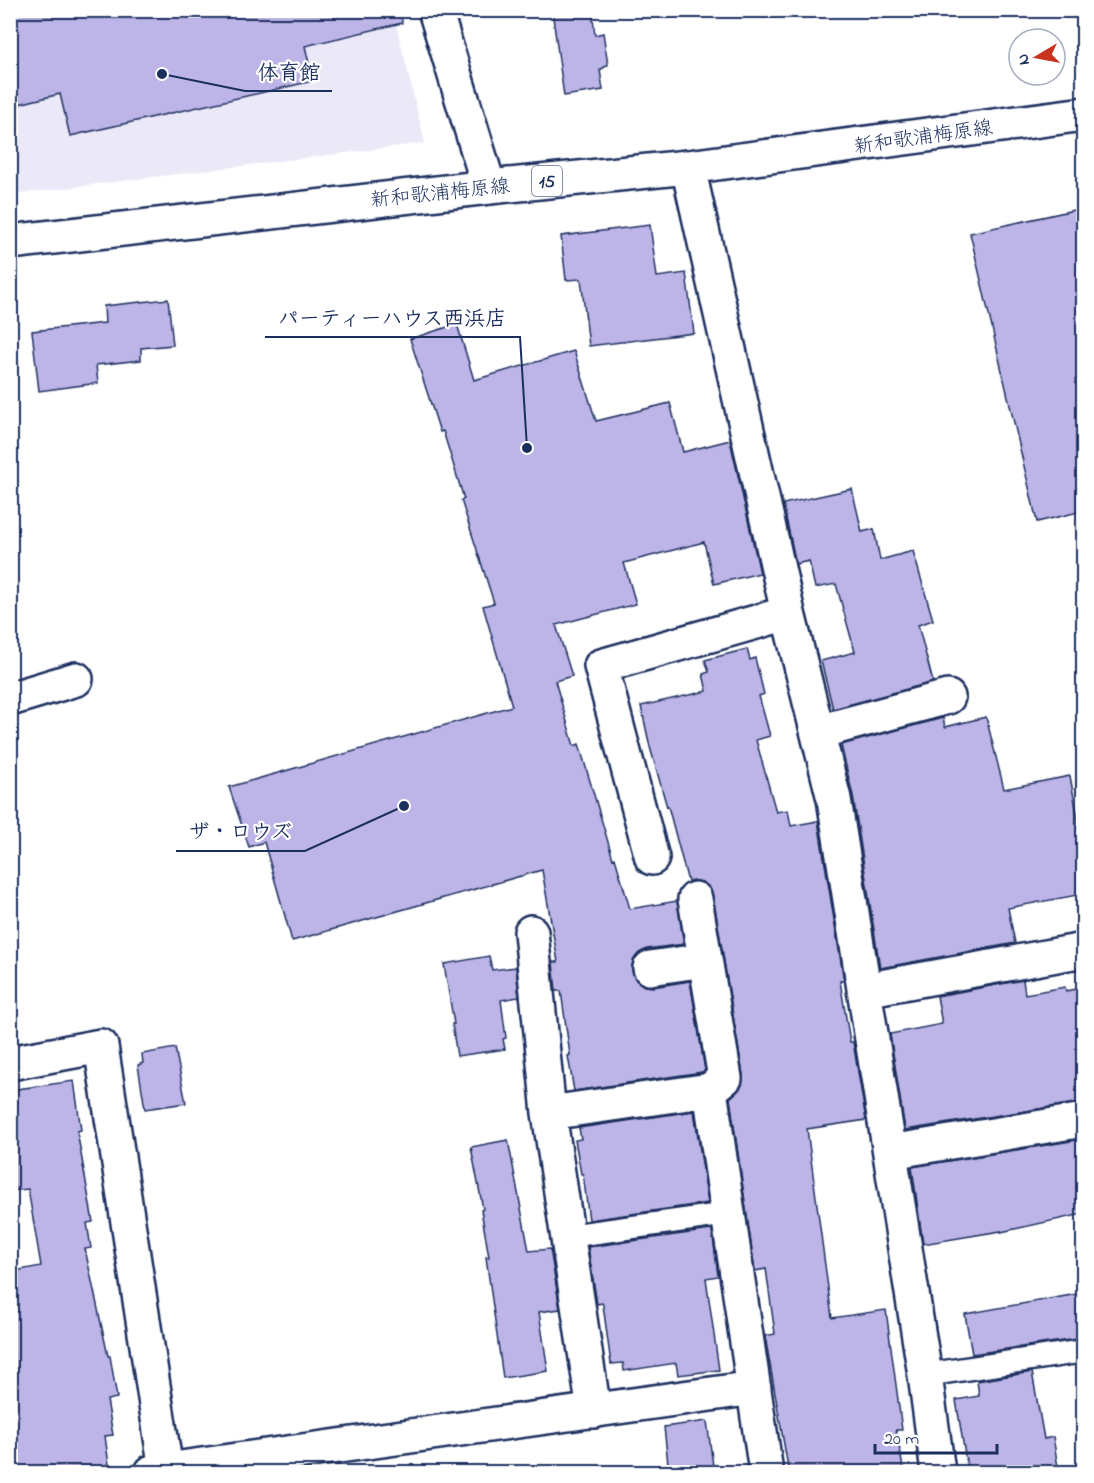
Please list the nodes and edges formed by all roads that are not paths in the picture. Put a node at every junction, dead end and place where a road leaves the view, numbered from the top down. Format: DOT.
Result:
graph roads {
  1 [pos="435,10"];
  2 [pos="1083,114"];
  3 [pos="688,167"];
  4 [pos="489,186"];
  5 [pos="10,242"];
  6 [pos="788,613"];
  7 [pos="76,679"];
  8 [pos="948,697"];
  9 [pos="10,699"];
  10 [pos="818,732"];
  11 [pos="652,858"];
  12 [pos="695,899"];
  13 [pos="531,932"];
  14 [pos="1083,950"];
  15 [pos="705,960"];
  16 [pos="650,968"];
  17 [pos="864,990"];
  18 [pos="10,1063"];
  19 [pos="710,1090"];
  20 [pos="549,1113"];
  21 [pos="1083,1120"];
  22 [pos="890,1152"];
  23 [pos="728,1214"];
  24 [pos="568,1236"];
  25 [pos="1083,1351"];
  26 [pos="925,1375"];
  27 [pos="754,1388"];
  28 [pos="594,1411"];
  29 [pos="159,1471"];
  30 [pos="766,1473"];
  31 [pos="938,1473"];
  1 -- 4 [label="street"];
  2 -- 3 [label="street, 新和歌浦梅原線 / 15"];
  3 -- 4 [label="street, 新和歌浦梅原線 / 15"];
  3 -- 6 [label="street"];
  4 -- 5 [label="street, 新和歌浦梅原線 / 15"];
  6 -- 10 [label="street"];
  6 -- 11 [label="street"];
  7 -- 9 [label="street"];
  8 -- 10 [label="street"];
  10 -- 17 [label="street"];
  12 -- 15 [label="street"];
  13 -- 20 [label="street"];
  14 -- 17 [label="street"];
  15 -- 16 [label="street"];
  15 -- 19 [label="street"];
  17 -- 22 [label="street"];
  18 -- 29 [label="street"];
  19 -- 20 [label="street"];
  19 -- 23 [label="street"];
  20 -- 24 [label="street"];
  21 -- 22 [label="street"];
  22 -- 26 [label="street"];
  23 -- 24 [label="lane"];
  23 -- 27 [label="street"];
  24 -- 28 [label="street"];
  25 -- 26 [label="lane"];
  26 -- 31 [label="street"];
  27 -- 28 [label="street"];
  27 -- 30 [label="street"];
  28 -- 29 [label="street"];
}
